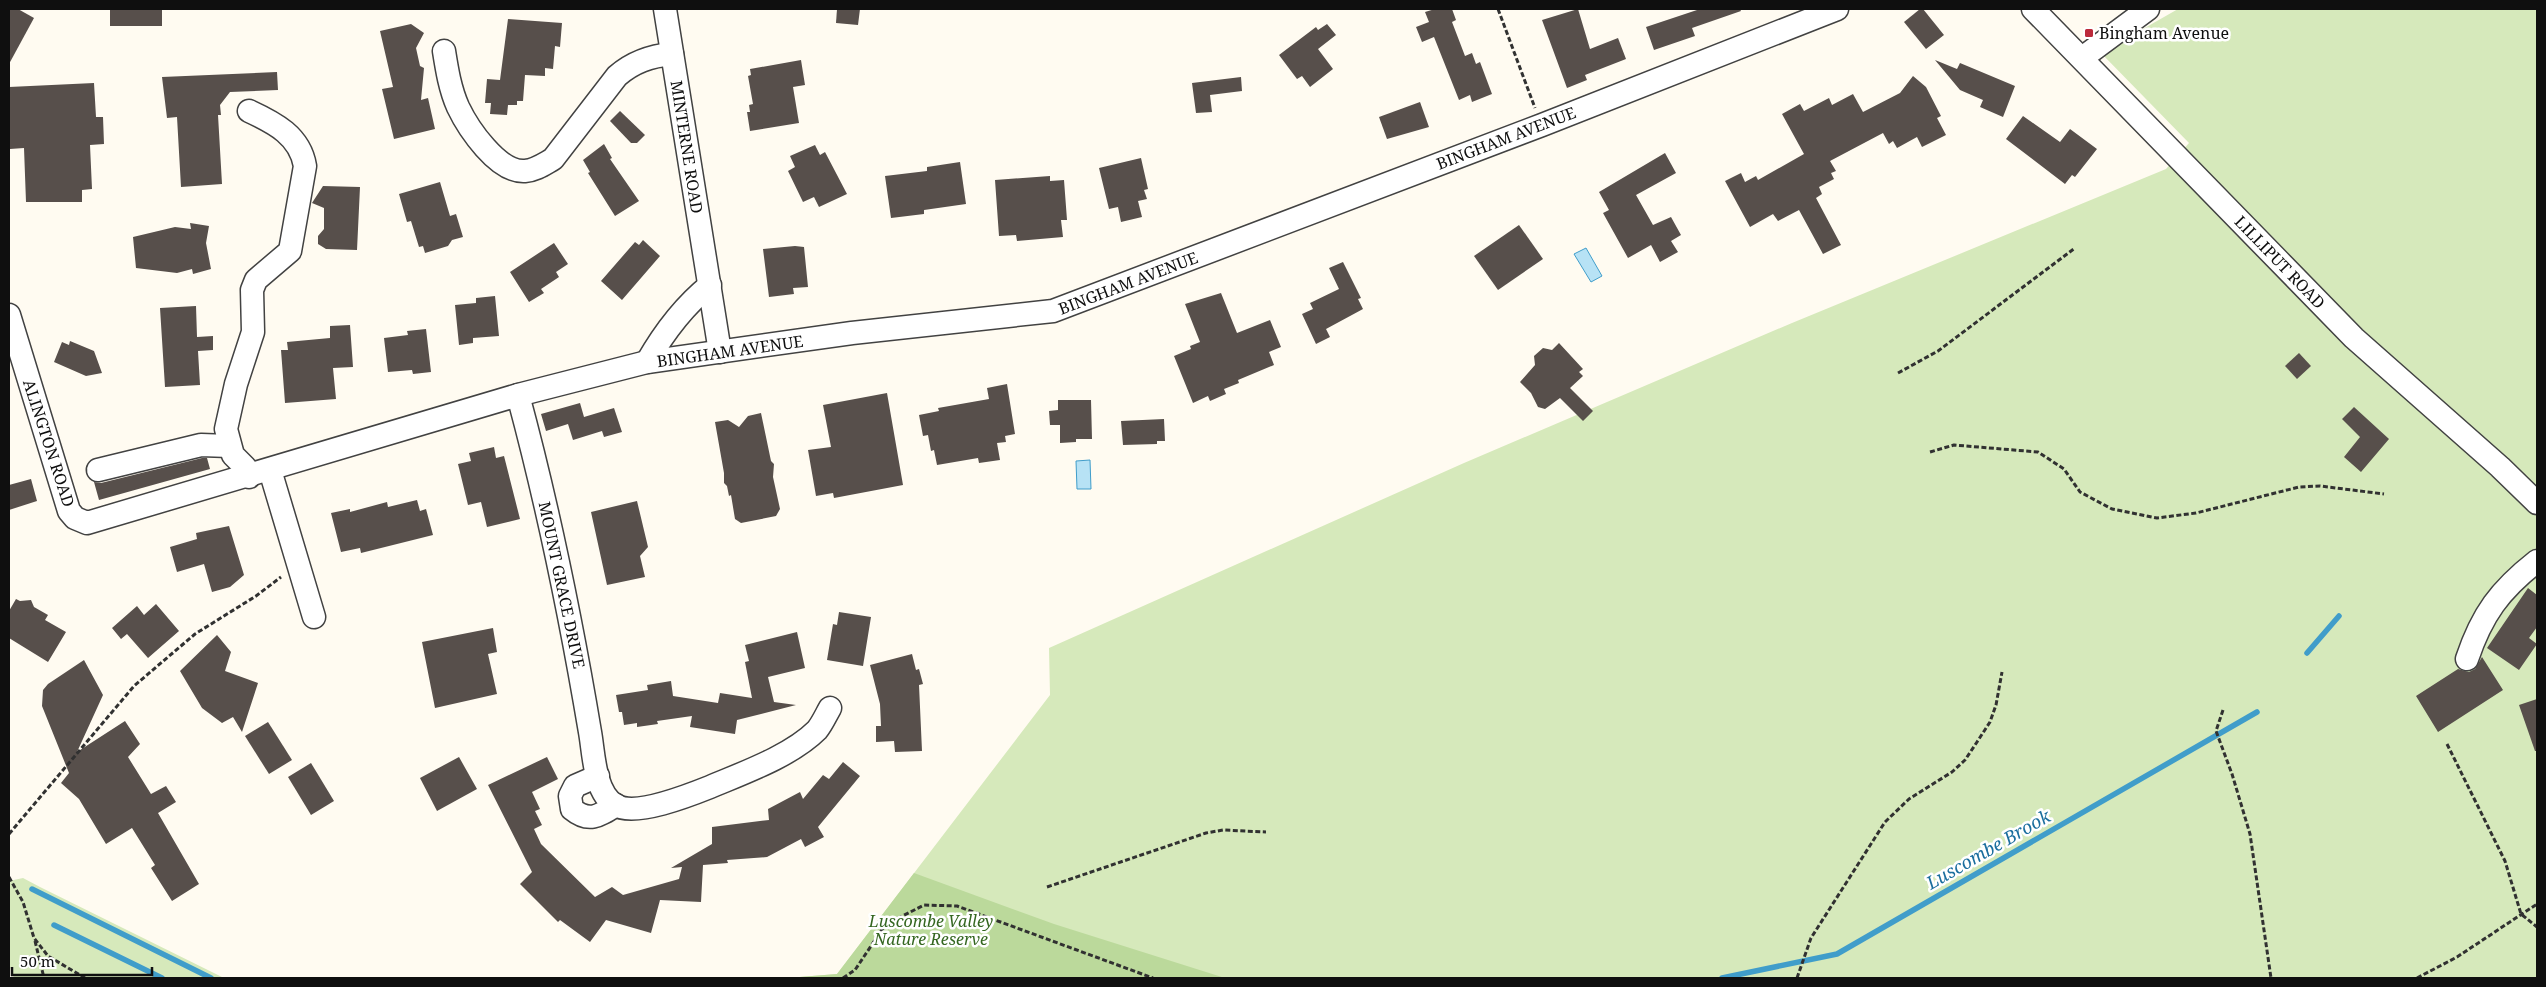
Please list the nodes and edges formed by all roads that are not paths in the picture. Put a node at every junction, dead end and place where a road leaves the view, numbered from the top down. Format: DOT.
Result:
graph roads {
  1 [pos="664,9"];
  2 [pos="1837,9"];
  3 [pos="2033,9"];
  4 [pos="2148,9"];
  5 [pos="444,51"];
  6 [pos="672,54"];
  7 [pos="2082,58"];
  8 [pos="249,111"];
  9 [pos="710,285"];
  10 [pos="9,315"];
  11 [pos="720,352"];
  12 [pos="648,362"];
  13 [pos="518,395"];
  14 [pos="228,446"];
  15 [pos="98,470"];
  16 [pos="270,470"];
  17 [pos="249,476"];
  18 [pos="2537,503"];
  19 [pos="2537,561"];
  20 [pos="314,617"];
  21 [pos="2467,659"];
  22 [pos="830,708"];
  23 [pos="598,776"];
  24 [pos="616,806"];
  1 -- 6 [label="street, MINTERNE ROAD"];
  2 -- 11 [label="street, BINGHAM AVENUE"];
  3 -- 7 [label="street, LILLIPUT ROAD"];
  4 -- 7 [label="street"];
  5 -- 6 [label="street"];
  6 -- 9 [label="street, MINTERNE ROAD"];
  7 -- 18 [label="street, LILLIPUT ROAD"];
  8 -- 14 [label="street"];
  9 -- 11 [label="street, MINTERNE ROAD"];
  9 -- 12 [label="street"];
  10 -- 17 [label="street, ALINGTON ROAD"];
  11 -- 12 [label="street, BINGHAM AVENUE"];
  12 -- 13 [label="street, BINGHAM AVENUE"];
  13 -- 16 [label="street, BINGHAM AVENUE"];
  13 -- 23 [label="street, MOUNT GRACE DRIVE"];
  14 -- 15 [label="street"];
  14 -- 17 [label="street"];
  16 -- 17 [label="street, ALINGTON ROAD"];
  16 -- 20 [label="street"];
  19 -- 21 [label="street"];
  22 -- 24 [label="street"];
  23 -- 24 [label="street, MOUNT GRACE DRIVE"];
  23 -- 24 [label="street"];
}
